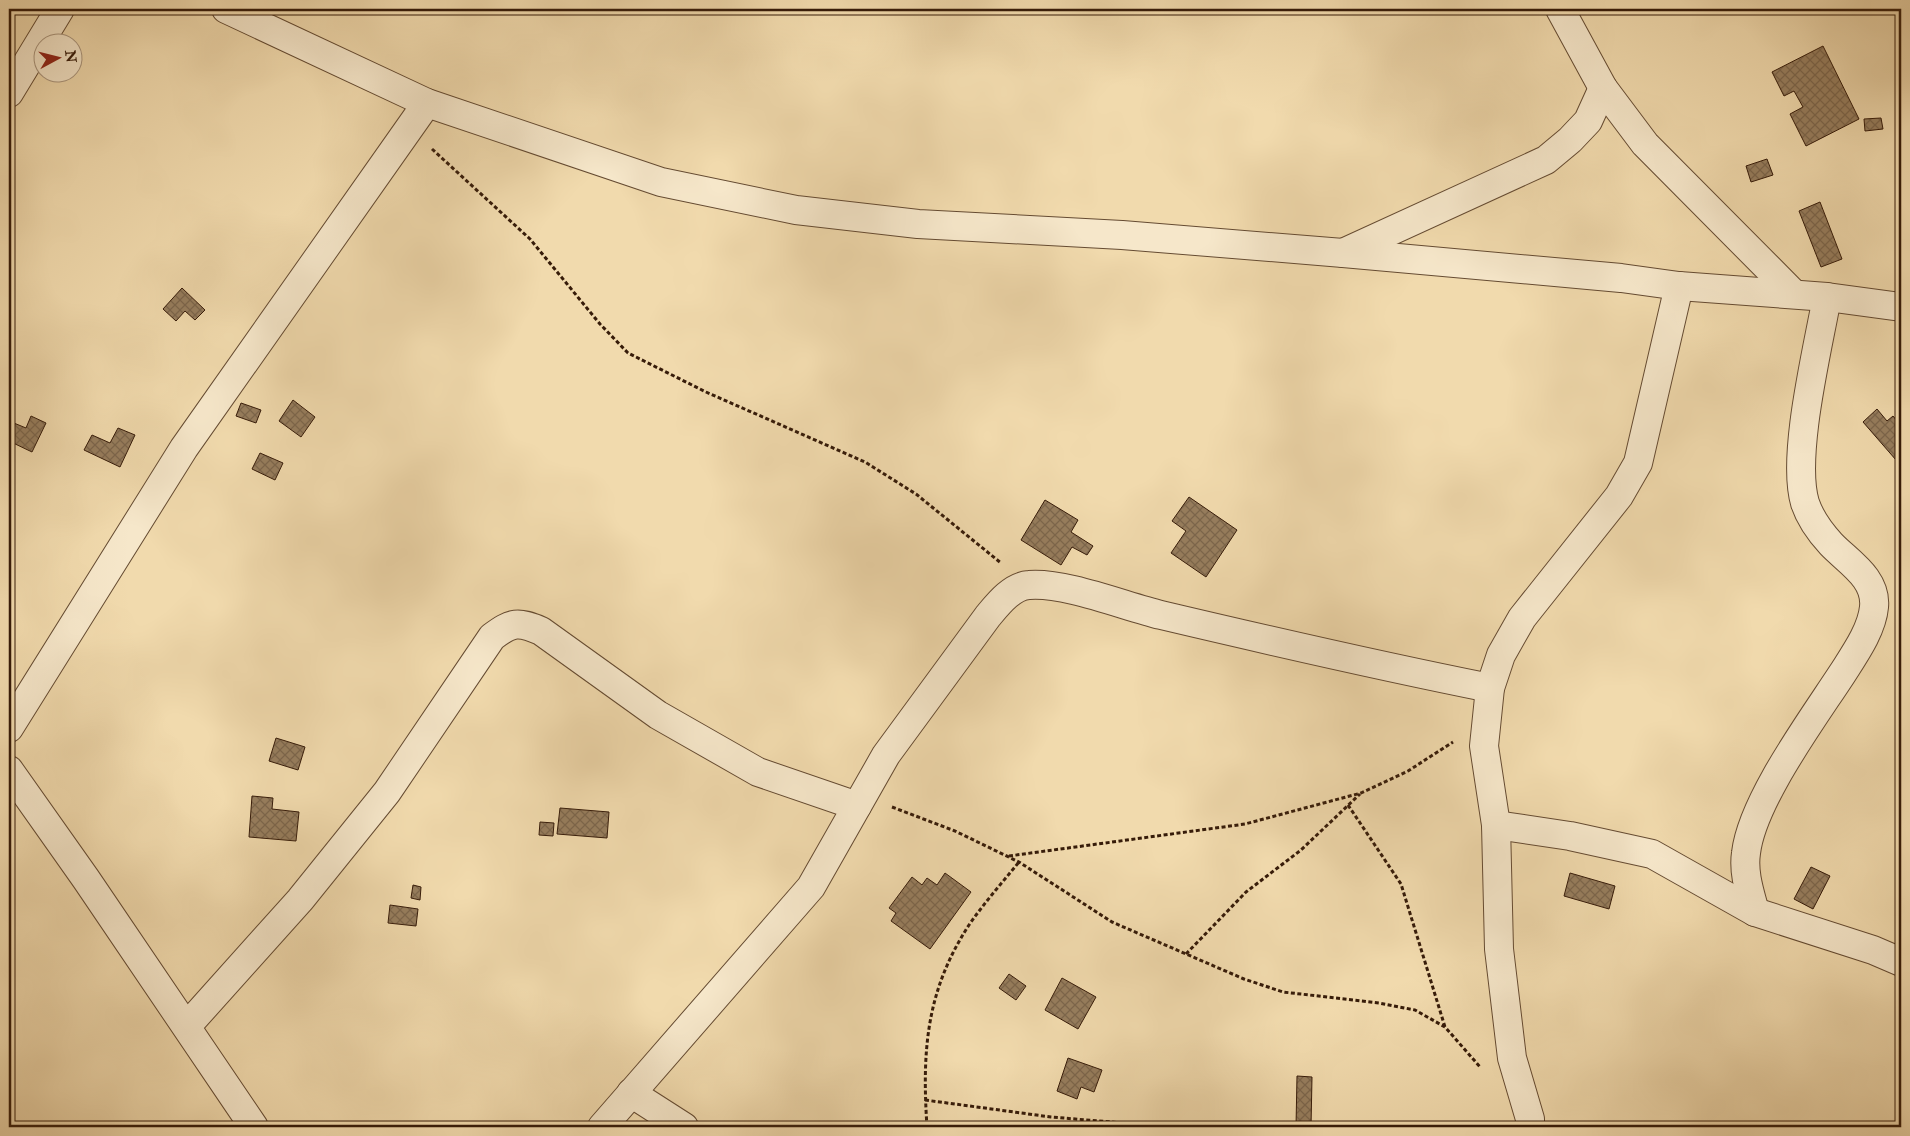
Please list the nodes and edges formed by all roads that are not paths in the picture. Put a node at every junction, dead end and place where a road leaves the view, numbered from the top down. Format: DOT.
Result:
graph roads {
  1 [pos="60,9"];
  2 [pos="226,9"];
  3 [pos="1560,9"];
  4 [pos="1603,88"];
  5 [pos="9,92"];
  6 [pos="427,103"];
  7 [pos="1343,253"];
  8 [pos="1679,286"];
  9 [pos="1794,294"];
  10 [pos="1827,297"];
  11 [pos="1901,307"];
  12 [pos="1490,688"];
  13 [pos="9,728"];
  14 [pos="9,770"];
  15 [pos="860,801"];
  16 [pos="1496,825"];
  17 [pos="1755,912"];
  18 [pos="1901,962"];
  19 [pos="187,1026"];
  20 [pos="631,1093"];
  21 [pos="254,1127"];
  22 [pos="602,1127"];
  23 [pos="684,1127"];
  24 [pos="1530,1127"];
  1 -- 5 [label="street"];
  2 -- 6 [label="street"];
  3 -- 4 [label="street"];
  4 -- 7 [label="street"];
  4 -- 9 [label="street"];
  6 -- 7 [label="street"];
  6 -- 13 [label="street"];
  7 -- 8 [label="street"];
  8 -- 9 [label="street"];
  8 -- 12 [label="street"];
  9 -- 10 [label="street"];
  10 -- 11 [label="street"];
  10 -- 17 [label="street"];
  12 -- 15 [label="street"];
  12 -- 16 [label="street"];
  14 -- 19 [label="street"];
  15 -- 19 [label="street"];
  15 -- 20 [label="street"];
  16 -- 17 [label="street"];
  16 -- 24 [label="street"];
  17 -- 18 [label="street"];
  19 -- 21 [label="street"];
  20 -- 22 [label="street"];
  20 -- 23 [label="street"];
}
